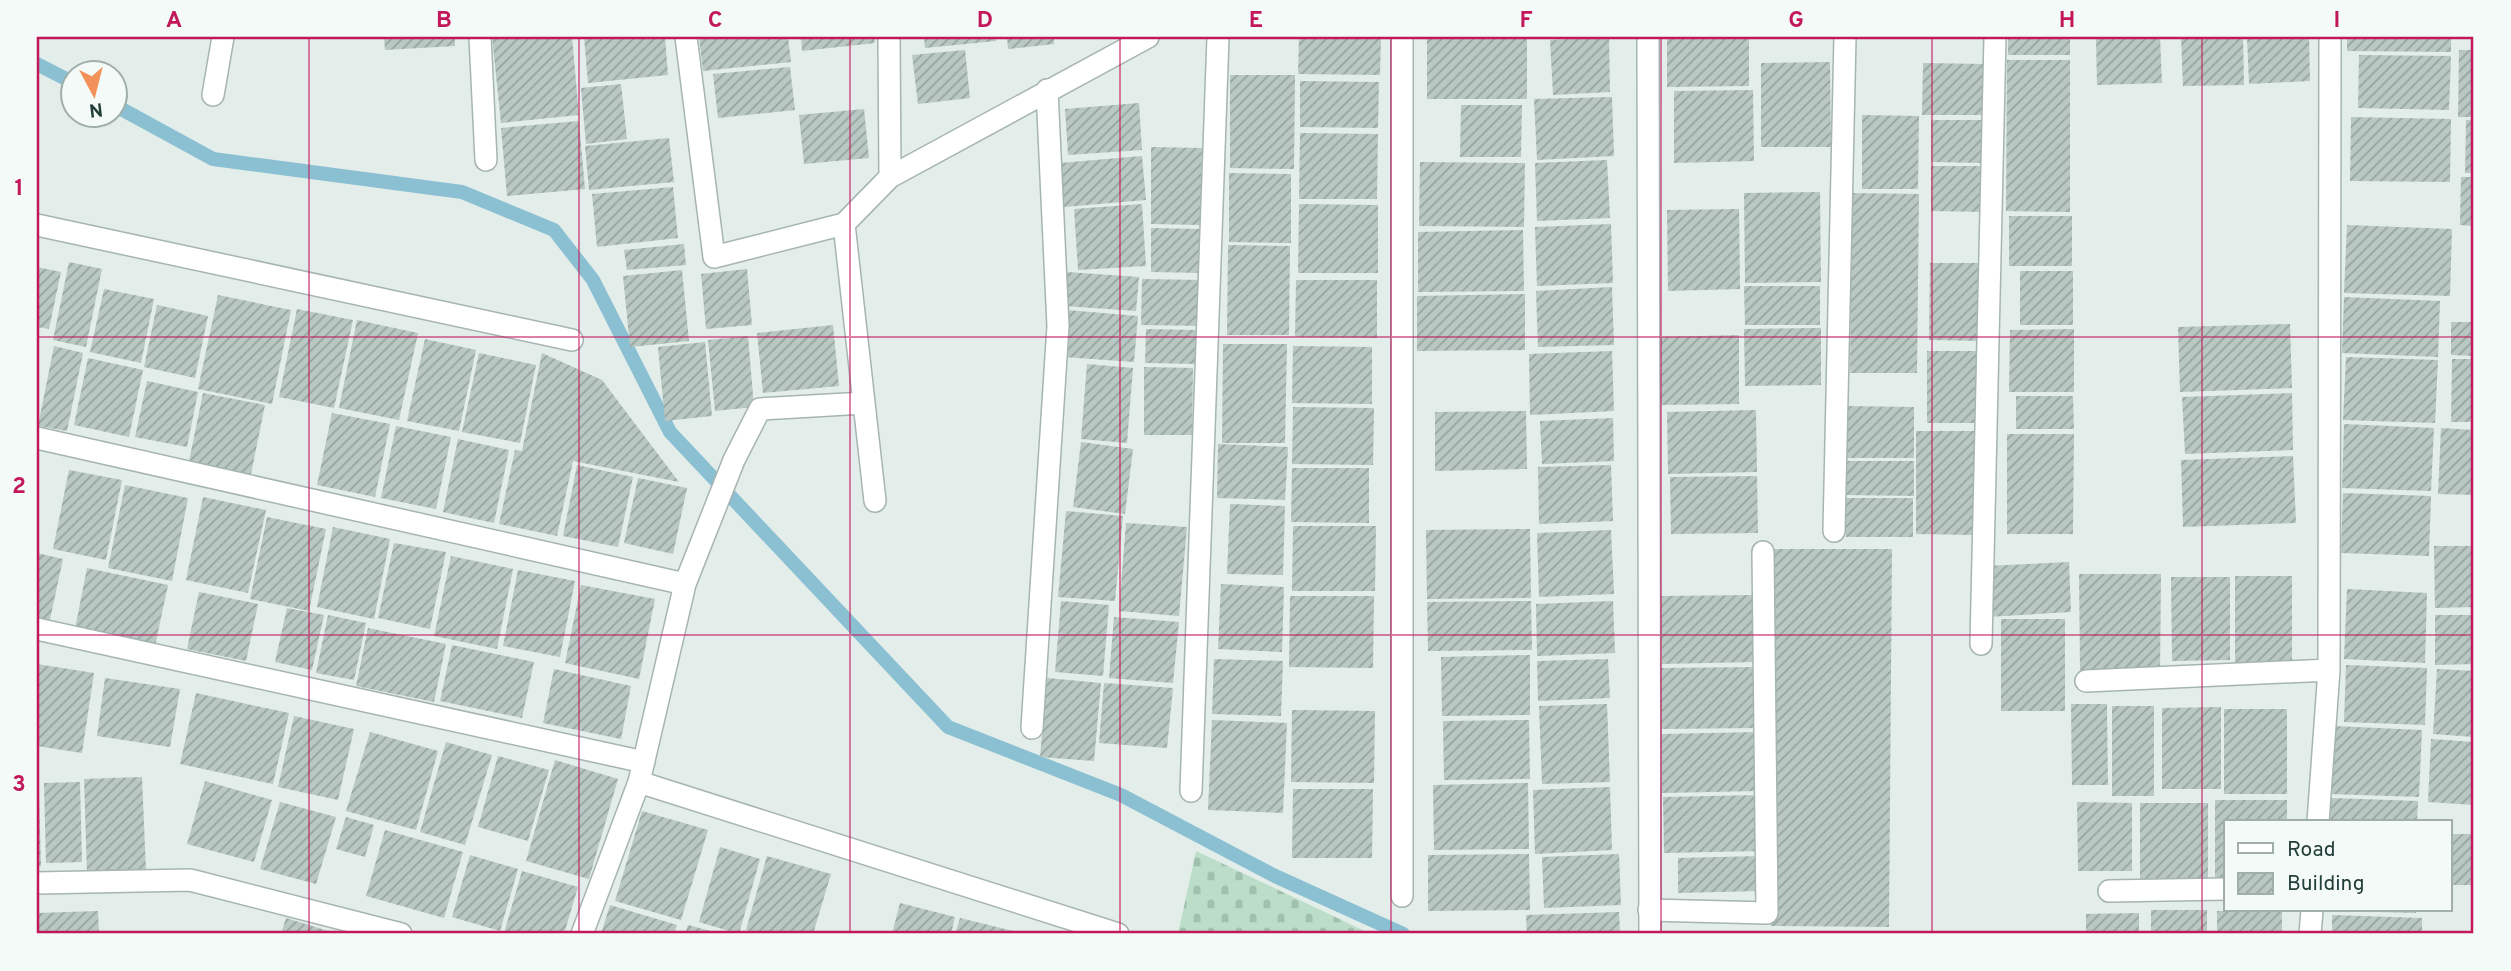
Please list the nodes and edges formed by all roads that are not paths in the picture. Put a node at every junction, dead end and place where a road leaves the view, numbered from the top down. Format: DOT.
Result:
graph roads {
  1 [pos="223,37"];
  2 [pos="480,37"];
  3 [pos="686,37"];
  4 [pos="889,37"];
  5 [pos="1148,37"];
  6 [pos="1218,37"];
  7 [pos="1402,37"];
  8 [pos="1647,37"];
  9 [pos="1845,37"];
  10 [pos="1995,37"];
  11 [pos="2330,37"];
  12 [pos="1046,90"];
  13 [pos="213,95"];
  14 [pos="486,160"];
  15 [pos="890,177"];
  16 [pos="844,224"];
  17 [pos="37,225"];
  18 [pos="572,340"];
  19 [pos="864,403"];
  20 [pos="37,438"];
  21 [pos="875,500"];
  22 [pos="1835,530"];
  23 [pos="1763,552"];
  24 [pos="685,584"];
  25 [pos="37,629"];
  26 [pos="1981,644"];
  27 [pos="2329,670"];
  28 [pos="2086,681"];
  29 [pos="1032,728"];
  30 [pos="641,772"];
  31 [pos="1191,791"];
  32 [pos="2318,820"];
  33 [pos="37,883"];
  34 [pos="2224,889"];
  35 [pos="2109,891"];
  36 [pos="1402,896"];
  37 [pos="1649,910"];
  38 [pos="2312,912"];
  39 [pos="401,934"];
  40 [pos="582,934"];
  41 [pos="1118,934"];
  42 [pos="1650,934"];
  43 [pos="2310,934"];
  1 -- 13 [label="street"];
  2 -- 14 [label="street"];
  3 -- 16 [label="street"];
  4 -- 15 [label="street"];
  5 -- 12 [label="street"];
  6 -- 31 [label="street"];
  7 -- 36 [label="street"];
  8 -- 37 [label="street"];
  9 -- 22 [label="street"];
  10 -- 26 [label="street"];
  11 -- 27 [label="street"];
  12 -- 15 [label="street"];
  12 -- 29 [label="street"];
  15 -- 16 [label="street"];
  16 -- 19 [label="street"];
  17 -- 18 [label="street"];
  19 -- 21 [label="street"];
  19 -- 24 [label="street"];
  20 -- 24 [label="street"];
  23 -- 37 [label="street"];
  24 -- 30 [label="street"];
  25 -- 30 [label="street"];
  27 -- 28 [label="street"];
  27 -- 32 [label="street"];
  30 -- 40 [label="street"];
  30 -- 41 [label="street"];
  33 -- 39 [label="street"];
  34 -- 35 [label="street"];
  37 -- 42 [label="street"];
  38 -- 43 [label="street"];
}
